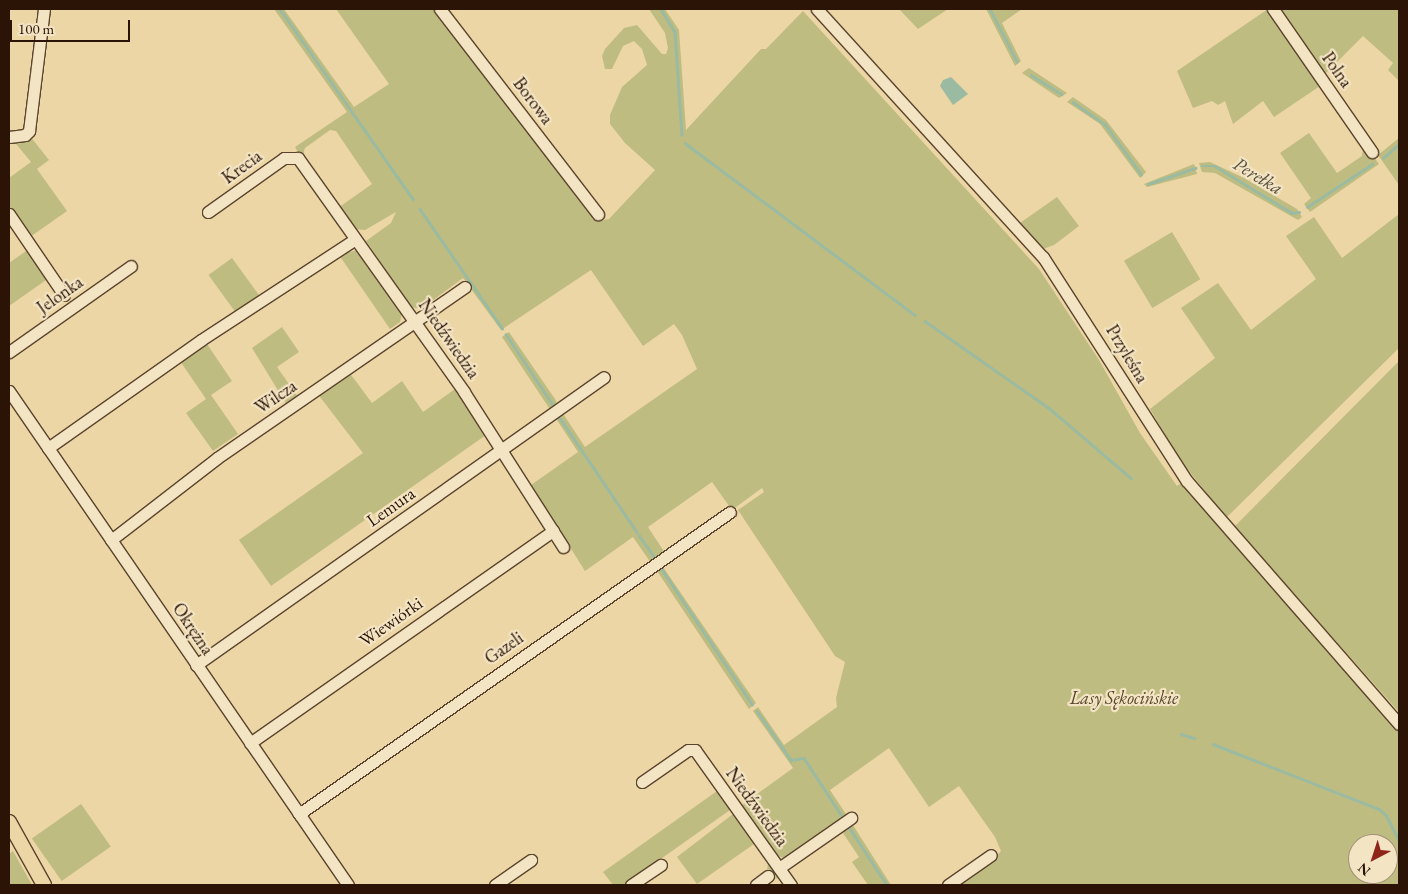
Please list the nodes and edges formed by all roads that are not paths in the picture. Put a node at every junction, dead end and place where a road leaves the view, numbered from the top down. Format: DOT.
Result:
graph roads {
  1 [pos="44,9"];
  2 [pos="440,9"];
  3 [pos="817,9"];
  4 [pos="1273,9"];
  5 [pos="9,138"];
  6 [pos="1372,152"];
  7 [pos="298,158"];
  8 [pos="208,212"];
  9 [pos="9,214"];
  10 [pos="598,214"];
  11 [pos="354,240"];
  12 [pos="131,266"];
  13 [pos="465,287"];
  14 [pos="64,294"];
  15 [pos="415,322"];
  16 [pos="9,352"];
  17 [pos="604,377"];
  18 [pos="9,391"];
  19 [pos="48,448"];
  20 [pos="502,450"];
  21 [pos="730,512"];
  22 [pos="553,531"];
  23 [pos="111,540"];
  24 [pos="563,548"];
  25 [pos="196,665"];
  26 [pos="1399,724"];
  27 [pos="250,743"];
  28 [pos="642,782"];
  29 [pos="298,814"];
  30 [pos="850,818"];
  31 [pos="9,822"];
  32 [pos="992,855"];
  33 [pos="531,860"];
  34 [pos="660,865"];
  35 [pos="779,868"];
  36 [pos="768,876"];
  37 [pos="44,885"];
  38 [pos="348,885"];
  39 [pos="495,885"];
  40 [pos="631,885"];
  41 [pos="756,885"];
  42 [pos="791,885"];
  43 [pos="948,885"];
  1 -- 5 [label="street"];
  2 -- 10 [label="street, Borowa"];
  3 -- 26 [label="street, Przyleśna"];
  4 -- 6 [label="street, Polna"];
  7 -- 8 [label="street, Krecia"];
  7 -- 11 [label="street, Niedźwiedzia"];
  9 -- 14 [label="street"];
  11 -- 15 [label="street, Niedźwiedzia"];
  11 -- 19 [label="street"];
  12 -- 16 [label="street, Jelonka"];
  13 -- 15 [label="street, Wilcza"];
  15 -- 20 [label="street, Niedźwiedzia"];
  15 -- 23 [label="street, Wilcza"];
  17 -- 20 [label="street, Lemura"];
  18 -- 19 [label="street, Okrężna"];
  19 -- 23 [label="street, Okrężna"];
  20 -- 22 [label="street, Niedźwiedzia"];
  20 -- 25 [label="street, Lemura"];
  21 -- 29 [label="street, Gazeli"];
  22 -- 24 [label="street, Niedźwiedzia"];
  22 -- 27 [label="street, Wiewiórki"];
  23 -- 25 [label="street, Okrężna"];
  25 -- 27 [label="street, Okrężna"];
  27 -- 29 [label="street, Okrężna"];
  28 -- 35 [label="street, Niedźwiedzia"];
  29 -- 38 [label="street, Okrężna"];
  30 -- 35 [label="street"];
  31 -- 37 [label="main road"];
  32 -- 43 [label="street"];
  33 -- 39 [label="street"];
  34 -- 40 [label="street"];
  35 -- 42 [label="street, Niedźwiedzia"];
  36 -- 41 [label="street"];
}
